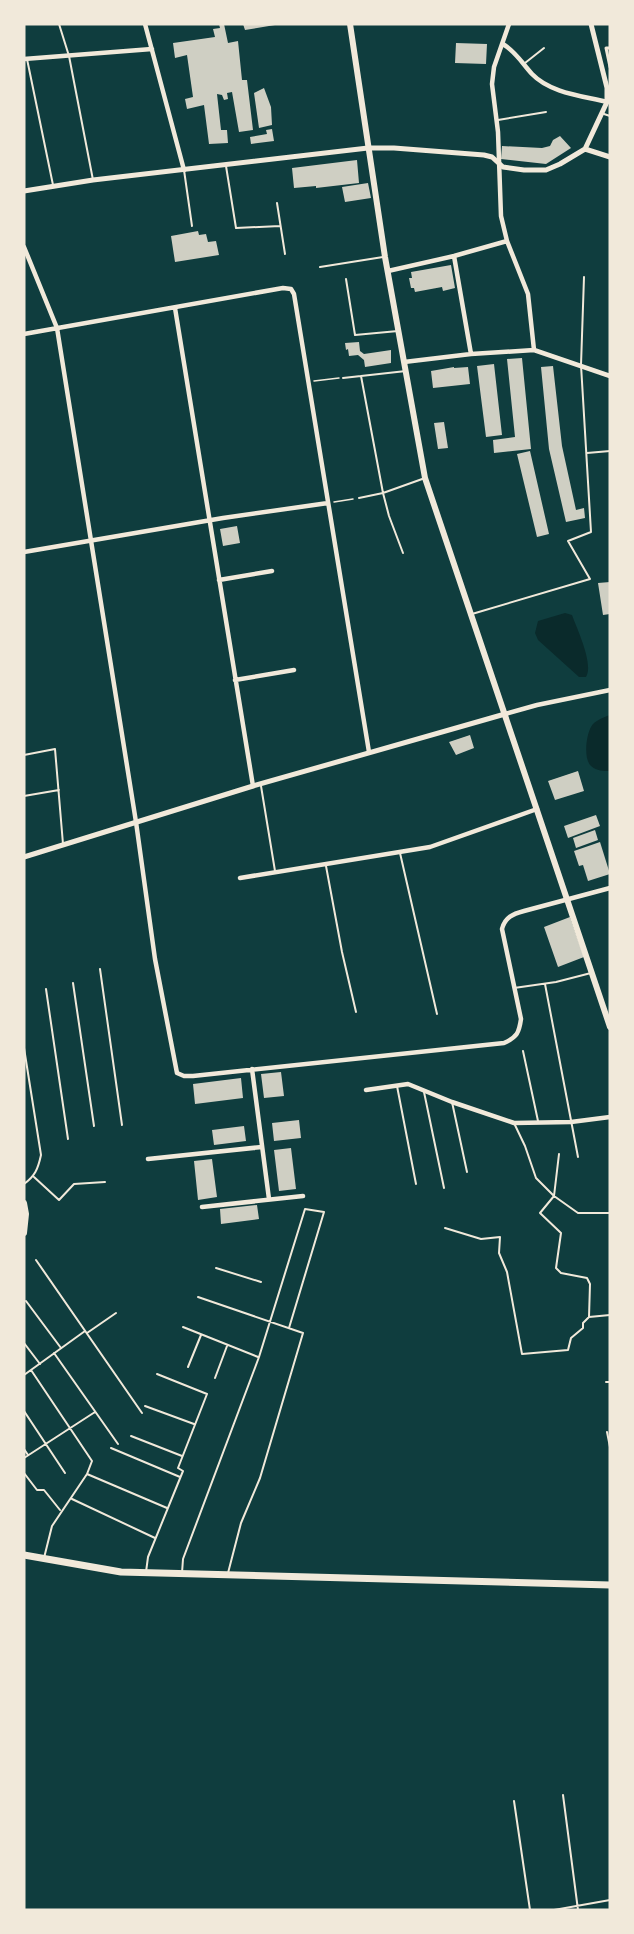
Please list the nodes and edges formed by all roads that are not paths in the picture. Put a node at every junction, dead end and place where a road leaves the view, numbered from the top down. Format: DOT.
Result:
graph roads {
  1 [pos="59,24"];
  2 [pos="145,24"];
  3 [pos="350,24"];
  4 [pos="509,24"];
  5 [pos="591,24"];
  6 [pos="503,44"];
  7 [pos="544,48"];
  8 [pos="610,48"];
  9 [pos="152,49"];
  10 [pos="69,56"];
  11 [pos="26,59"];
  12 [pos="524,63"];
  13 [pos="610,67"];
  14 [pos="608,88"];
  15 [pos="607,102"];
  16 [pos="546,112"];
  17 [pos="602,113"];
  18 [pos="610,116"];
  19 [pos="496,120"];
  20 [pos="368,148"];
  21 [pos="585,149"];
  22 [pos="610,157"];
  23 [pos="498,164"];
  24 [pos="226,166"];
  25 [pos="184,170"];
  26 [pos="93,180"];
  27 [pos="53,186"];
  28 [pos="24,191"];
  29 [pos="278,202"];
  30 [pos="192,226"];
  31 [pos="280,226"];
  32 [pos="507,241"];
  33 [pos="24,247"];
  34 [pos="285,254"];
  35 [pos="454,256"];
  36 [pos="385,257"];
  37 [pos="320,267"];
  38 [pos="388,271"];
  39 [pos="584,277"];
  40 [pos="346,279"];
  41 [pos="175,308"];
  42 [pos="57,328"];
  43 [pos="398,331"];
  44 [pos="24,334"];
  45 [pos="534,350"];
  46 [pos="471,354"];
  47 [pos="404,362"];
  48 [pos="581,365"];
  49 [pos="406,371"];
  50 [pos="361,376"];
  51 [pos="610,376"];
  52 [pos="343,378"];
  53 [pos="610,451"];
  54 [pos="587,453"];
  55 [pos="425,478"];
  56 [pos="383,493"];
  57 [pos="360,498"];
  58 [pos="328,503"];
  59 [pos="210,520"];
  60 [pos="92,541"];
  61 [pos="24,552"];
  62 [pos="403,554"];
  63 [pos="272,572"];
  64 [pos="219,580"];
  65 [pos="472,614"];
  66 [pos="294,670"];
  67 [pos="235,680"];
  68 [pos="610,690"];
  69 [pos="505,714"];
  70 [pos="369,752"];
  71 [pos="24,755"];
  72 [pos="261,783"];
  73 [pos="253,786"];
  74 [pos="58,790"];
  75 [pos="24,796"];
  76 [pos="537,809"];
  77 [pos="136,822"];
  78 [pos="64,845"];
  79 [pos="400,853"];
  80 [pos="24,857"];
  81 [pos="325,863"];
  82 [pos="275,871"];
  83 [pos="240,878"];
  84 [pos="610,888"];
  85 [pos="568,899"];
  86 [pos="100,969"];
  87 [pos="592,973"];
  88 [pos="73,983"];
  89 [pos="545,984"];
  90 [pos="514,988"];
  91 [pos="46,989"];
  92 [pos="356,1012"];
  93 [pos="437,1014"];
  94 [pos="610,1027"];
  95 [pos="24,1048"];
  96 [pos="523,1051"];
  97 [pos="252,1069"];
  98 [pos="396,1086"];
  99 [pos="366,1090"];
  100 [pos="424,1092"];
  101 [pos="452,1102"];
  102 [pos="610,1117"];
  103 [pos="571,1122"];
  104 [pos="538,1123"];
  105 [pos="514,1124"];
  106 [pos="122,1125"];
  107 [pos="94,1126"];
  108 [pos="68,1139"];
  109 [pos="262,1147"];
  110 [pos="559,1154"];
  111 [pos="578,1157"];
  112 [pos="148,1159"];
  113 [pos="467,1172"];
  114 [pos="34,1177"];
  115 [pos="105,1182"];
  116 [pos="24,1184"];
  117 [pos="416,1184"];
  118 [pos="444,1188"];
  119 [pos="303,1196"];
  120 [pos="554,1196"];
  121 [pos="269,1199"];
  122 [pos="24,1203"];
  123 [pos="202,1207"];
  124 [pos="610,1212"];
  125 [pos="445,1228"];
  126 [pos="24,1233"];
  127 [pos="36,1260"];
  128 [pos="216,1268"];
  129 [pos="261,1282"];
  130 [pos="198,1297"];
  131 [pos="26,1301"];
  132 [pos="116,1313"];
  133 [pos="610,1314"];
  134 [pos="589,1317"];
  135 [pos="268,1322"];
  136 [pos="183,1327"];
  137 [pos="289,1328"];
  138 [pos="86,1332"];
  139 [pos="201,1335"];
  140 [pos="24,1343"];
  141 [pos="227,1346"];
  142 [pos="61,1348"];
  143 [pos="54,1353"];
  144 [pos="259,1357"];
  145 [pos="40,1364"];
  146 [pos="188,1367"];
  147 [pos="31,1370"];
  148 [pos="157,1374"];
  149 [pos="24,1375"];
  150 [pos="215,1378"];
  151 [pos="145,1406"];
  152 [pos="24,1412"];
  153 [pos="95,1412"];
  154 [pos="142,1413"];
  155 [pos="194,1424"];
  156 [pos="70,1427"];
  157 [pos="607,1432"];
  158 [pos="131,1436"];
  159 [pos="46,1443"];
  160 [pos="118,1444"];
  161 [pos="610,1446"];
  162 [pos="111,1448"];
  163 [pos="24,1449"];
  164 [pos="28,1455"];
  165 [pos="182,1456"];
  166 [pos="24,1458"];
  167 [pos="24,1473"];
  168 [pos="65,1473"];
  169 [pos="87,1474"];
  170 [pos="180,1477"];
  171 [pos="72,1499"];
  172 [pos="168,1508"];
  173 [pos="61,1511"];
  174 [pos="155,1538"];
  175 [pos="24,1555"];
  176 [pos="44,1559"];
  177 [pos="146,1572"];
  178 [pos="182,1573"];
  179 [pos="227,1574"];
  180 [pos="610,1585"];
  181 [pos="562,1794"];
  182 [pos="514,1801"];
  183 [pos="610,1900"];
  184 [pos="578,1908"];
  185 [pos="530,1910"];
  186 [pos="554,1910"];
  1 -- 10 [label="lane"];
  2 -- 9 [label="street"];
  3 -- 20 [label="main road"];
  4 -- 6 [label="street"];
  5 -- 14 [label="street"];
  6 -- 12 [label="street"];
  6 -- 19 [label="street"];
  7 -- 12 [label="lane"];
  8 -- 13 [label="street"];
  9 -- 10 [label="street"];
  9 -- 25 [label="street"];
  10 -- 11 [label="street"];
  10 -- 26 [label="lane"];
  11 -- 27 [label="lane"];
  12 -- 15 [label="street"];
  14 -- 15 [label="street"];
  15 -- 17 [label="street"];
  16 -- 19 [label="lane"];
  17 -- 18 [label="lane"];
  17 -- 21 [label="street"];
  19 -- 23 [label="street"];
  20 -- 23 [label="street"];
  20 -- 24 [label="street"];
  20 -- 36 [label="main road"];
  21 -- 22 [label="street"];
  21 -- 23 [label="street"];
  23 -- 32 [label="street"];
  24 -- 25 [label="street"];
  24 -- 31 [label="lane"];
  25 -- 26 [label="street"];
  25 -- 30 [label="lane"];
  26 -- 27 [label="street"];
  27 -- 28 [label="street"];
  29 -- 31 [label="lane"];
  31 -- 34 [label="lane"];
  32 -- 35 [label="street"];
  32 -- 45 [label="street"];
  33 -- 42 [label="street"];
  35 -- 38 [label="street"];
  35 -- 46 [label="street"];
  36 -- 37 [label="lane"];
  36 -- 38 [label="main road"];
  38 -- 43 [label="main road"];
  39 -- 48 [label="lane"];
  40 -- 43 [label="lane"];
  41 -- 42 [label="street"];
  41 -- 58 [label="street"];
  41 -- 59 [label="street"];
  42 -- 44 [label="street"];
  42 -- 60 [label="street"];
  43 -- 47 [label="main road"];
  45 -- 46 [label="street"];
  45 -- 48 [label="street"];
  46 -- 47 [label="street"];
  47 -- 49 [label="main road"];
  48 -- 51 [label="street"];
  48 -- 54 [label="lane"];
  49 -- 50 [label="lane"];
  49 -- 55 [label="main road"];
  50 -- 52 [label="lane"];
  50 -- 56 [label="lane"];
  53 -- 54 [label="lane"];
  54 -- 65 [label="lane"];
  55 -- 56 [label="lane"];
  55 -- 65 [label="main road"];
  56 -- 57 [label="lane"];
  56 -- 62 [label="lane"];
  58 -- 59 [label="street"];
  58 -- 70 [label="street"];
  59 -- 60 [label="street"];
  59 -- 64 [label="street"];
  60 -- 61 [label="street"];
  60 -- 77 [label="street"];
  63 -- 64 [label="street"];
  64 -- 67 [label="street"];
  65 -- 69 [label="main road"];
  66 -- 67 [label="street"];
  67 -- 73 [label="street"];
  68 -- 69 [label="street"];
  69 -- 70 [label="street"];
  69 -- 76 [label="main road"];
  70 -- 72 [label="street"];
  71 -- 74 [label="lane"];
  72 -- 73 [label="street"];
  72 -- 82 [label="lane"];
  73 -- 77 [label="street"];
  74 -- 75 [label="lane"];
  74 -- 78 [label="lane"];
  76 -- 79 [label="street"];
  76 -- 85 [label="main road"];
  77 -- 78 [label="street"];
  77 -- 97 [label="street"];
  78 -- 80 [label="street"];
  79 -- 81 [label="street"];
  79 -- 93 [label="lane"];
  81 -- 82 [label="street"];
  81 -- 92 [label="lane"];
  82 -- 83 [label="street"];
  84 -- 85 [label="street"];
  85 -- 87 [label="main road"];
  85 -- 90 [label="street"];
  86 -- 106 [label="lane"];
  87 -- 89 [label="lane"];
  87 -- 94 [label="main road"];
  88 -- 107 [label="lane"];
  89 -- 90 [label="lane"];
  89 -- 103 [label="lane"];
  90 -- 97 [label="street"];
  91 -- 108 [label="lane"];
  95 -- 114 [label="lane"];
  96 -- 104 [label="lane"];
  97 -- 109 [label="street"];
  98 -- 99 [label="street"];
  98 -- 100 [label="street"];
  98 -- 117 [label="lane"];
  100 -- 101 [label="street"];
  100 -- 118 [label="lane"];
  101 -- 105 [label="street"];
  101 -- 113 [label="lane"];
  102 -- 103 [label="street"];
  103 -- 104 [label="street"];
  103 -- 111 [label="lane"];
  104 -- 105 [label="street"];
  105 -- 120 [label="lane"];
  109 -- 112 [label="street"];
  109 -- 121 [label="street"];
  110 -- 120 [label="lane"];
  114 -- 115 [label="lane"];
  114 -- 116 [label="lane"];
  119 -- 121 [label="street"];
  120 -- 124 [label="lane"];
  120 -- 134 [label="lane"];
  121 -- 123 [label="street"];
  122 -- 126 [label="main road"];
  125 -- 134 [label="lane"];
  127 -- 138 [label="lane"];
  128 -- 129 [label="lane"];
  130 -- 135 [label="lane"];
  131 -- 142 [label="lane"];
  132 -- 138 [label="lane"];
  133 -- 134 [label="lane"];
  135 -- 137 [label="lane"];
  135 -- 137 [label="lane"];
  135 -- 144 [label="lane"];
  136 -- 139 [label="lane"];
  137 -- 179 [label="lane"];
  138 -- 142 [label="lane"];
  138 -- 154 [label="lane"];
  139 -- 141 [label="lane"];
  139 -- 146 [label="lane"];
  140 -- 145 [label="lane"];
  141 -- 144 [label="lane"];
  141 -- 150 [label="lane"];
  142 -- 143 [label="lane"];
  143 -- 145 [label="lane"];
  143 -- 153 [label="lane"];
  144 -- 178 [label="lane"];
  145 -- 147 [label="lane"];
  147 -- 149 [label="lane"];
  147 -- 156 [label="lane"];
  148 -- 155 [label="lane"];
  151 -- 155 [label="lane"];
  152 -- 159 [label="lane"];
  153 -- 156 [label="lane"];
  153 -- 160 [label="lane"];
  155 -- 165 [label="lane"];
  156 -- 159 [label="lane"];
  156 -- 169 [label="lane"];
  157 -- 161 [label="lane"];
  158 -- 165 [label="lane"];
  159 -- 164 [label="lane"];
  159 -- 168 [label="lane"];
  162 -- 170 [label="lane"];
  163 -- 164 [label="lane"];
  164 -- 166 [label="lane"];
  165 -- 170 [label="lane"];
  167 -- 173 [label="lane"];
  169 -- 171 [label="lane"];
  169 -- 172 [label="lane"];
  170 -- 172 [label="lane"];
  171 -- 173 [label="lane"];
  171 -- 174 [label="lane"];
  172 -- 174 [label="lane"];
  173 -- 176 [label="lane"];
  174 -- 177 [label="lane"];
  175 -- 176 [label="main road"];
  176 -- 177 [label="main road"];
  177 -- 178 [label="main road"];
  178 -- 179 [label="main road"];
  179 -- 180 [label="main road"];
  181 -- 184 [label="lane"];
  182 -- 185 [label="lane"];
  183 -- 184 [label="lane"];
  184 -- 186 [label="lane"];
}
